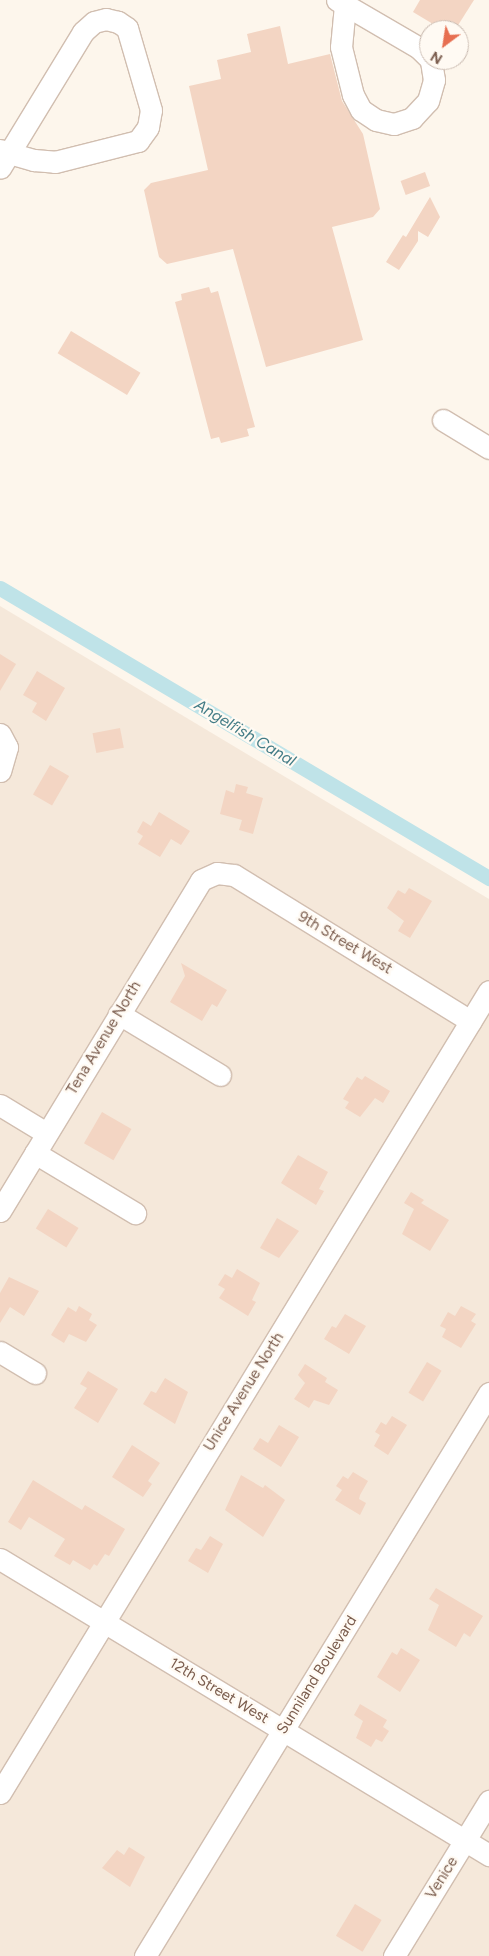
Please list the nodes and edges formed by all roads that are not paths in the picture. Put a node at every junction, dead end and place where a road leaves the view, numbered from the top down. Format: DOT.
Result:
graph roads {
  1 [pos="341,2"];
  2 [pos="419,48"];
  3 [pos="432,70"];
  4 [pos="3,157"];
  5 [pos="443,420"];
  6 [pos="489,448"];
  7 [pos="4,740"];
  8 [pos="0,771"];
  9 [pos="217,873"];
  10 [pos="489,991"];
  11 [pos="119,1014"];
  12 [pos="470,1021"];
  13 [pos="220,1075"];
  14 [pos="0,1105"];
  15 [pos="46,1133"];
  16 [pos="35,1153"];
  17 [pos="0,1211"];
  18 [pos="135,1213"];
  19 [pos="0,1352"];
  20 [pos="35,1373"];
  21 [pos="489,1394"];
  22 [pos="0,1559"];
  23 [pos="105,1622"];
  24 [pos="283,1730"];
  25 [pos="1,1789"];
  26 [pos="489,1801"];
  27 [pos="466,1840"];
  28 [pos="489,1855"];
  29 [pos="145,1956"];
  30 [pos="394,1956"];
  1 -- 2 [label="street"];
  1 -- 3 [label="street"];
  4 -- 4 [label="street"];
  5 -- 6 [label="street"];
  7 -- 8 [label="street"];
  9 -- 11 [label="street, Tena Avenue North"];
  9 -- 12 [label="street, 9th Street West"];
  10 -- 12 [label="street, Unice Avenue North"];
  11 -- 13 [label="street"];
  11 -- 15 [label="street, Tena Avenue North"];
  12 -- 23 [label="street, Unice Avenue North"];
  14 -- 15 [label="street"];
  15 -- 16 [label="street, Tena Avenue North"];
  16 -- 17 [label="street, Tena Avenue North"];
  16 -- 18 [label="street"];
  19 -- 20 [label="street"];
  21 -- 24 [label="street, Sunniland Boulevard"];
  22 -- 23 [label="street, 12th Street West"];
  23 -- 24 [label="street, 12th Street West"];
  23 -- 25 [label="street, Unice Avenue North"];
  24 -- 27 [label="street, 12th Street West"];
  24 -- 29 [label="street, Sunniland Boulevard"];
  26 -- 27 [label="street, Venice"];
  27 -- 28 [label="street, 12th Street West"];
  27 -- 30 [label="street, Venice"];
}
